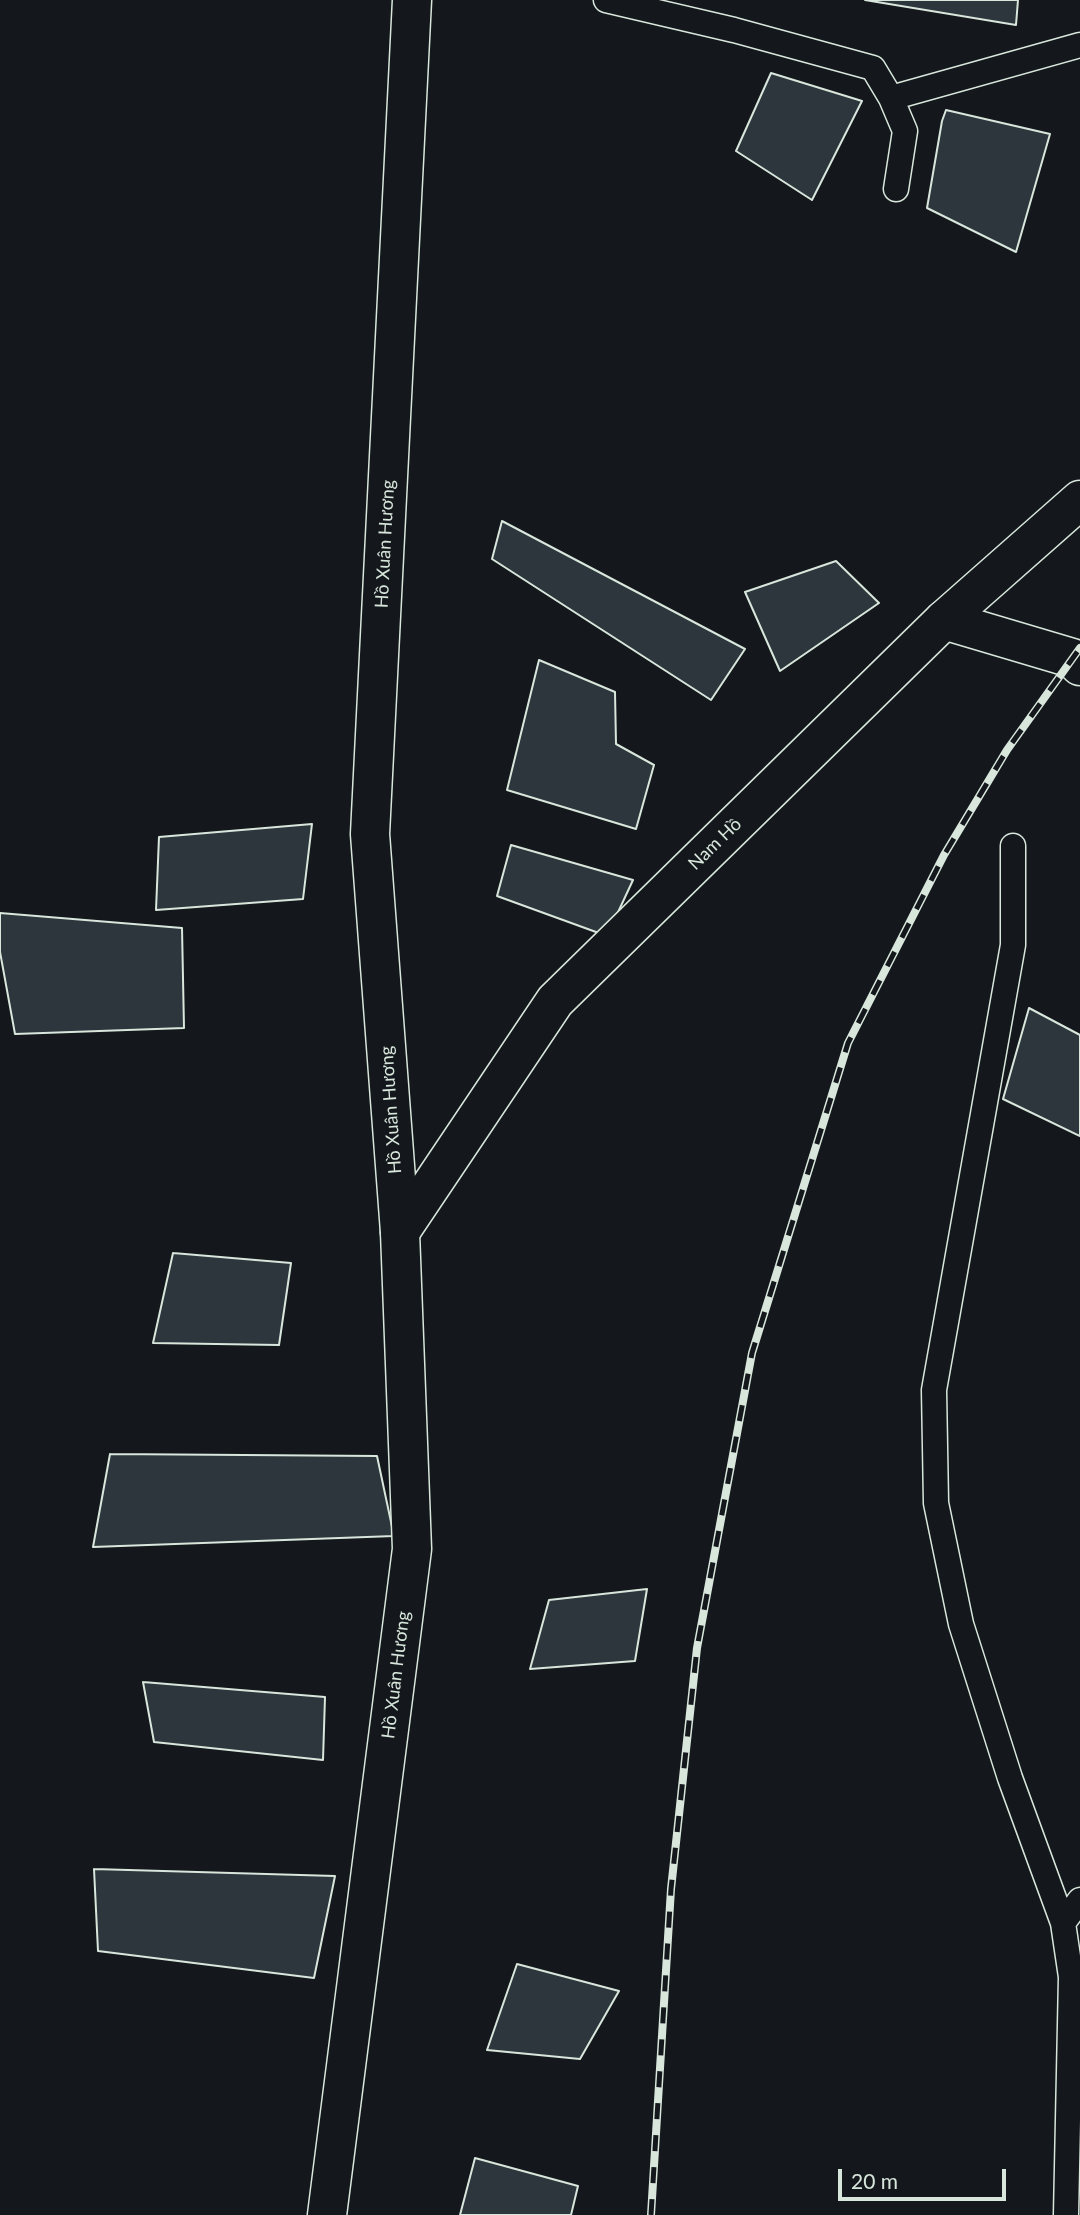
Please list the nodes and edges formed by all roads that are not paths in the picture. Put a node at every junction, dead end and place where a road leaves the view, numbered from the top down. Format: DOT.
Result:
graph roads {
  1 [pos="412,0"];
  2 [pos="606,0"];
  3 [pos="1080,46"];
  4 [pos="891,97"];
  5 [pos="896,189"];
  6 [pos="1080,500"];
  7 [pos="944,620"];
  8 [pos="1080,666"];
  9 [pos="1013,846"];
  10 [pos="400,1232"];
  11 [pos="1080,1900"];
  12 [pos="1063,1923"];
  13 [pos="327,2215"];
  14 [pos="1066,2215"];
  1 -- 10 [label="main road, Hồ Xuân Hương"];
  2 -- 4 [label="lane"];
  3 -- 4 [label="lane"];
  4 -- 5 [label="lane"];
  6 -- 7 [label="main road, Nam Hồ"];
  7 -- 8 [label="main road"];
  7 -- 10 [label="main road, Nam Hồ"];
  9 -- 12 [label="lane"];
  10 -- 13 [label="main road, Hồ Xuân Hương"];
  11 -- 12 [label="lane"];
  12 -- 14 [label="lane"];
}
